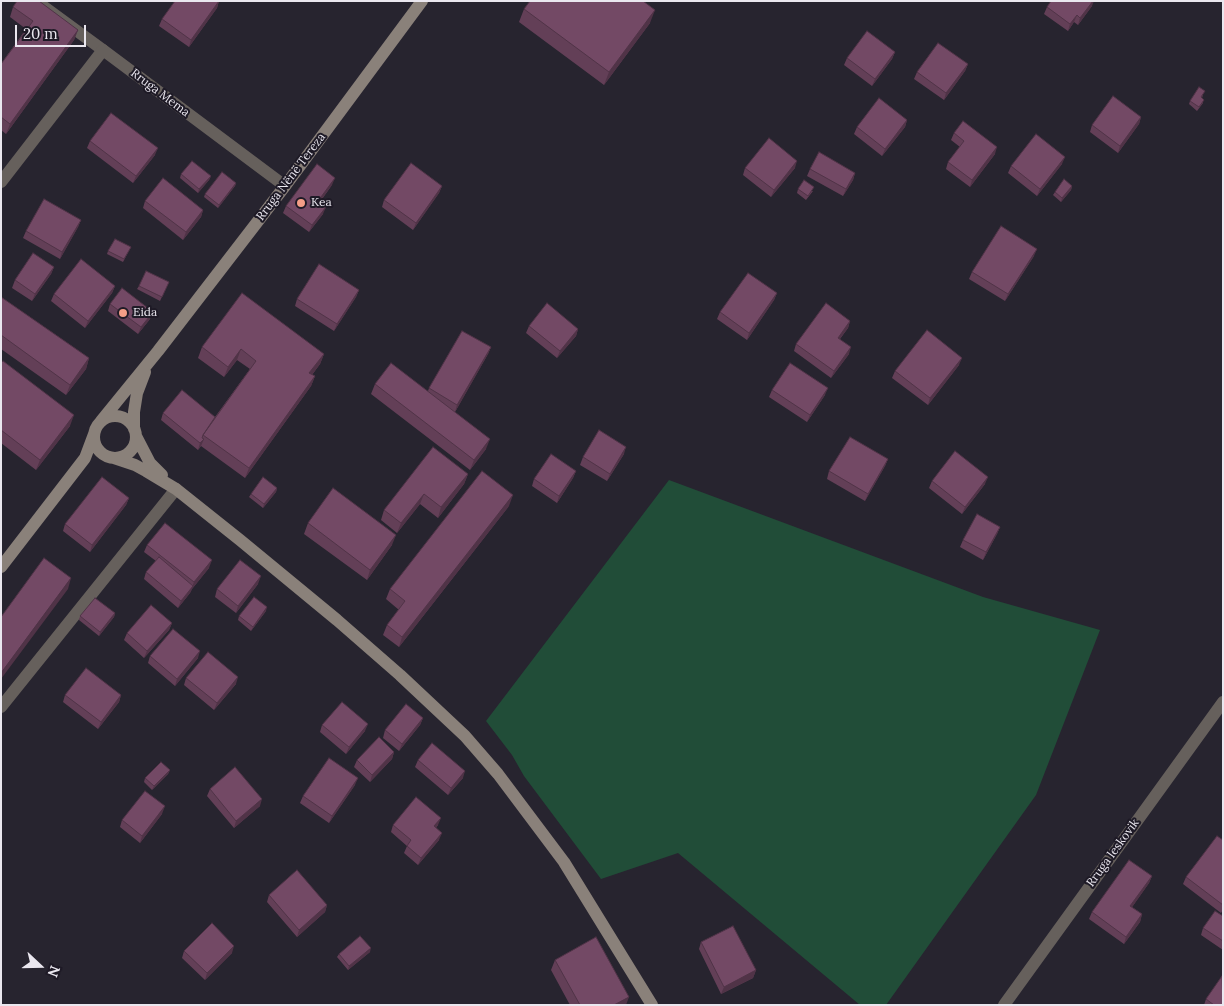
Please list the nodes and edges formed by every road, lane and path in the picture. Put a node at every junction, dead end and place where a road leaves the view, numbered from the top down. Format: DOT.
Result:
graph roads {
  1 [pos="36,1"];
  2 [pos="422,1"];
  3 [pos="103,50"];
  4 [pos="1,182"];
  5 [pos="285,186"];
  6 [pos="158,351"];
  7 [pos="101,422"];
  8 [pos="135,432"];
  9 [pos="94,434"];
  10 [pos="111,457"];
  11 [pos="85,458"];
  12 [pos="176,489"];
  13 [pos="1,567"];
  14 [pos="1223,702"];
  15 [pos="1,708"];
  16 [pos="652,1005"];
  17 [pos="1004,1005"];
  1 -- 3 [label="street, Rruga Mema"];
  2 -- 5 [label="main road, Rruga Nënë Tereza"];
  3 -- 4 [label="street"];
  3 -- 5 [label="street, Rruga Mema"];
  5 -- 6 [label="main road, Rruga Nënë Tereza"];
  6 -- 7 [label="main road, Rruga Nënë Tereza"];
  6 -- 8 [label="main road, Rruga Nënë Tereza"];
  7 -- 8 [label="main road"];
  7 -- 9 [label="main road, Rruga Nënë Tereza"];
  8 -- 10 [label="main road, Rruga Nënë Tereza"];
  8 -- 12 [label="main road"];
  9 -- 10 [label="main road"];
  9 -- 11 [label="main road, Rruga Nënë Tereza"];
  10 -- 11 [label="main road"];
  10 -- 12 [label="main road"];
  11 -- 13 [label="main road, Rruga Nënë Tereza"];
  12 -- 15 [label="street"];
  12 -- 16 [label="main road"];
  14 -- 17 [label="street, Rruga leskovik"];
}
